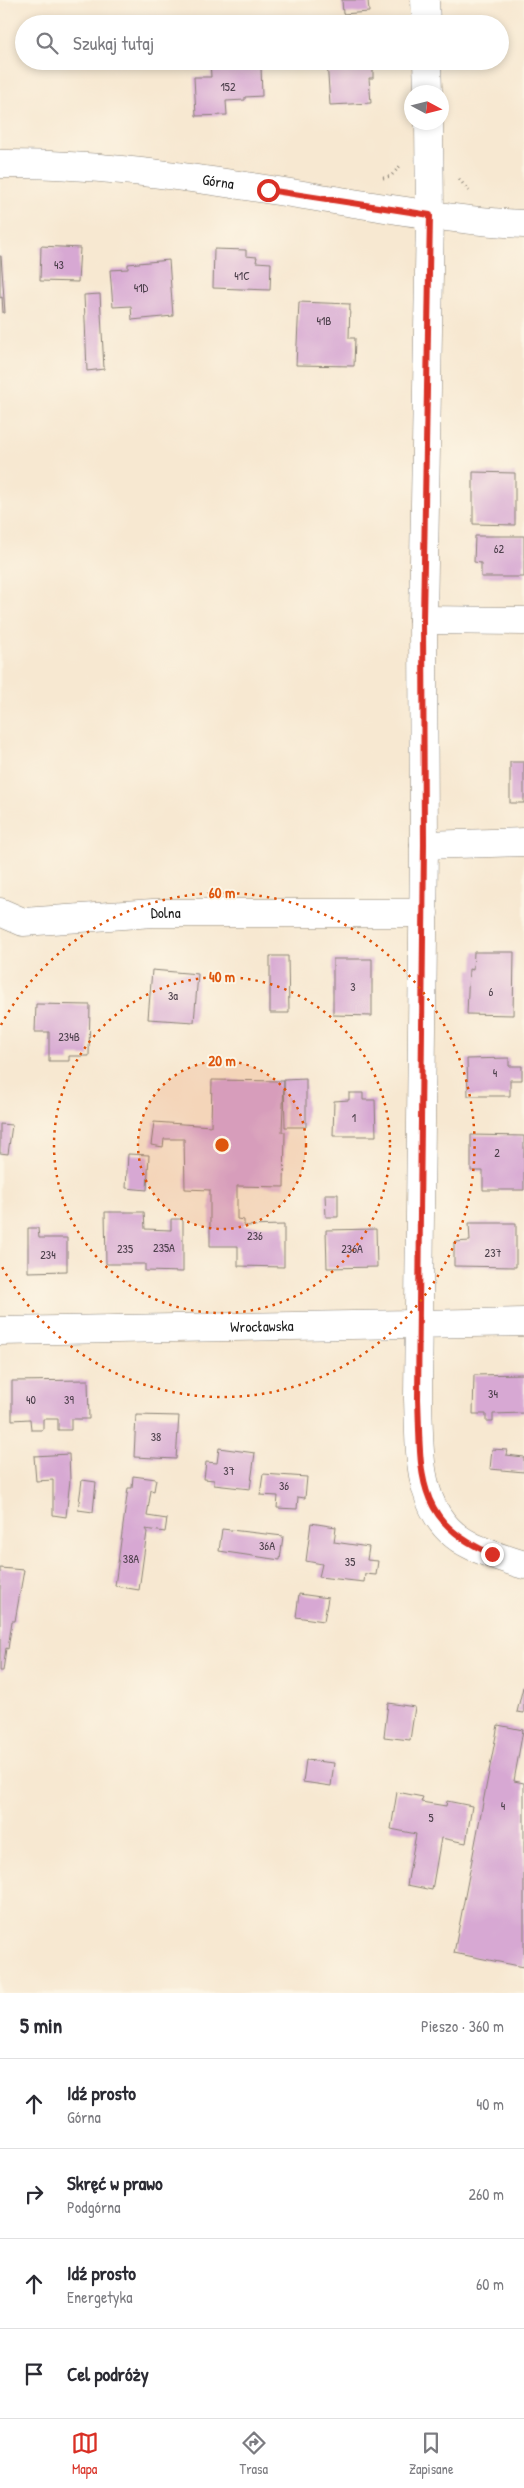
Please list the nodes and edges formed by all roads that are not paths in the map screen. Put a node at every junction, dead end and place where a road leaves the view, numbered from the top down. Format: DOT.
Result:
graph roads {
  1 [pos="425,0"];
  2 [pos="426,15"];
  3 [pos="427,70"];
  4 [pos="428,85"];
  5 [pos="429,130"];
  6 [pos="0,164"];
  7 [pos="430,215"];
  8 [pos="524,224"];
  9 [pos="423,620"];
  10 [pos="524,621"];
  11 [pos="524,842"];
  12 [pos="424,844"];
  13 [pos="0,912"];
  14 [pos="424,913"];
  15 [pos="524,1322"];
  16 [pos="420,1324"];
  17 [pos="0,1331"];
  18 [pos="524,1564"];
  1 -- 2 [label="street"];
  3 -- 4 [label="street"];
  5 -- 7 [label="street"];
  6 -- 7 [label="street, Górna"];
  7 -- 8 [label="street, Górna"];
  7 -- 9 [label="street"];
  9 -- 10 [label="street"];
  9 -- 12 [label="street"];
  11 -- 12 [label="street"];
  12 -- 14 [label="street"];
  13 -- 14 [label="street, Dolna"];
  14 -- 16 [label="street"];
  15 -- 16 [label="street, Wrocławska"];
  16 -- 17 [label="street, Wrocławska"];
  16 -- 18 [label="street"];
}
